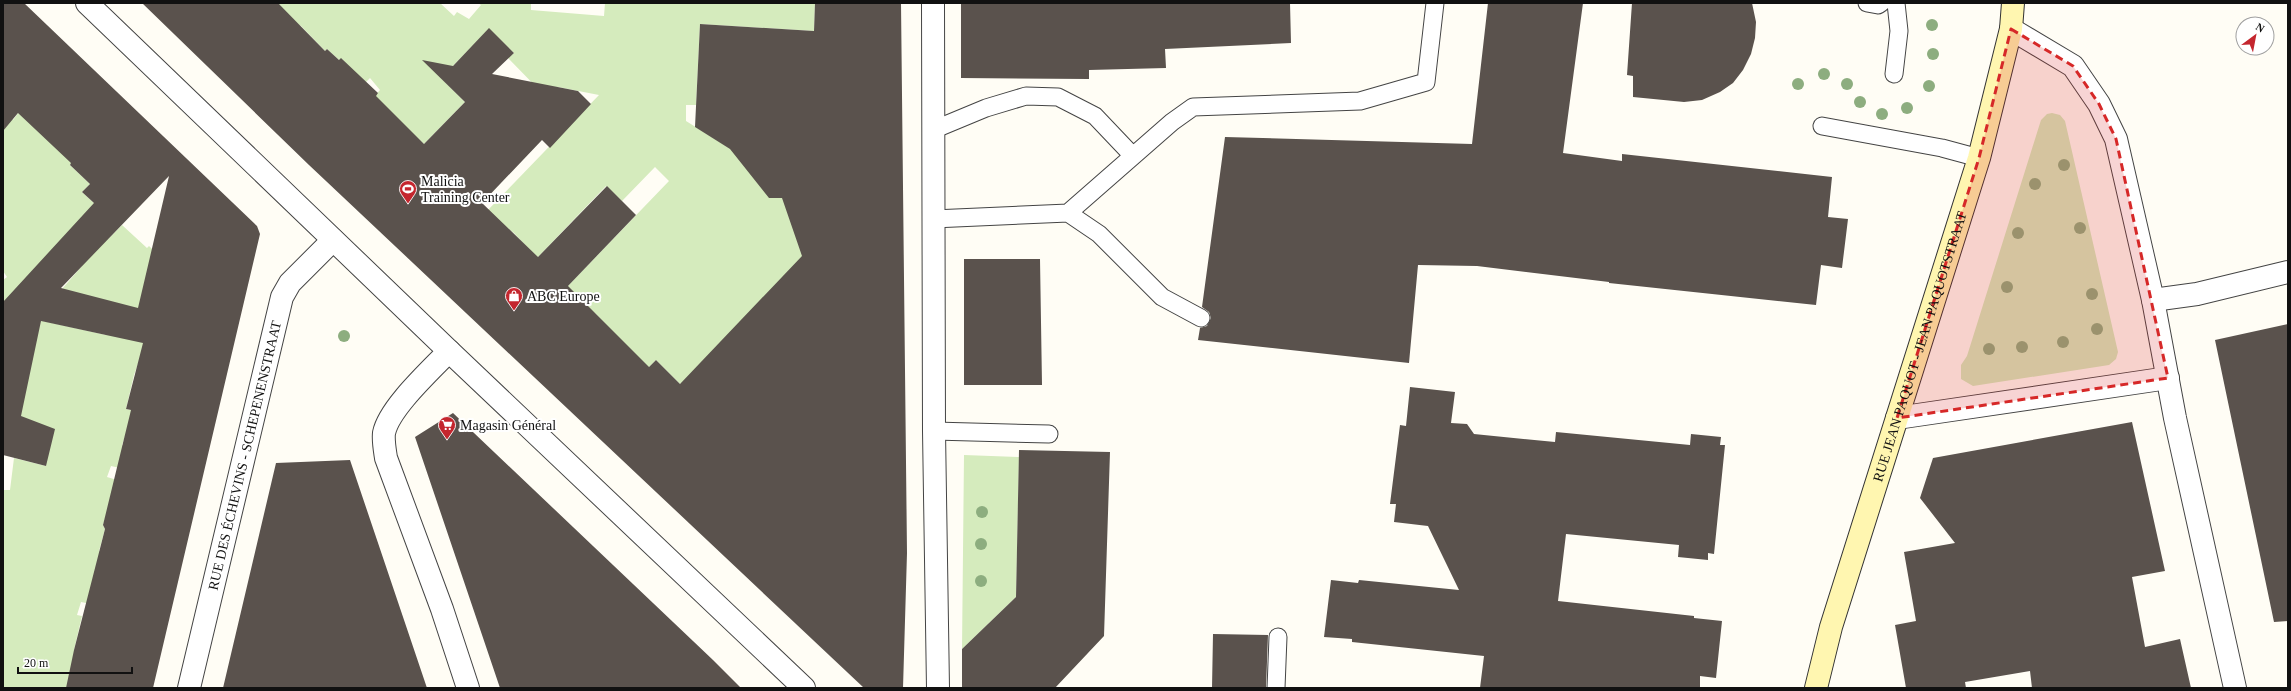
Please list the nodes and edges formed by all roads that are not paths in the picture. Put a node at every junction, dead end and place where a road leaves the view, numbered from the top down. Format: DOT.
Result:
graph roads {
  1 [pos="88,3"];
  2 [pos="933,3"];
  3 [pos="1435,3"];
  4 [pos="1867,3"];
  5 [pos="1881,3"];
  6 [pos="1896,3"];
  7 [pos="2013,3"];
  8 [pos="2011,30"];
  9 [pos="1894,74"];
  10 [pos="1822,126"];
  11 [pos="933,130"];
  12 [pos="1133,156"];
  13 [pos="1979,158"];
  14 [pos="1068,213"];
  15 [pos="933,219"];
  16 [pos="333,240"];
  17 [pos="2288,272"];
  18 [pos="2153,300"];
  19 [pos="1201,318"];
  20 [pos="449,351"];
  21 [pos="2168,378"];
  22 [pos="1897,418"];
  23 [pos="934,431"];
  24 [pos="1049,434"];
  25 [pos="1278,637"];
  26 [pos="189,688"];
  27 [pos="468,688"];
  28 [pos="804,688"];
  29 [pos="938,688"];
  30 [pos="1276,688"];
  31 [pos="1816,688"];
  32 [pos="2235,688"];
  1 -- 16 [label="street"];
  2 -- 11 [label="street"];
  3 -- 12 [label="lane"];
  4 -- 5 [label="lane"];
  6 -- 9 [label="lane"];
  7 -- 8 [label="street, RUE JEAN PAQUOT - JEAN PAQUOTSTRAAT"];
  8 -- 13 [label="street, RUE JEAN PAQUOT - JEAN PAQUOTSTRAAT"];
  8 -- 18 [label="street"];
  10 -- 13 [label="lane"];
  11 -- 12 [label="lane"];
  11 -- 15 [label="street"];
  12 -- 14 [label="lane"];
  13 -- 22 [label="street, RUE JEAN PAQUOT - JEAN PAQUOTSTRAAT"];
  14 -- 15 [label="lane"];
  14 -- 19 [label="lane"];
  15 -- 23 [label="street"];
  16 -- 20 [label="street"];
  16 -- 26 [label="street, RUE DES ÉCHEVINS - SCHEPENENSTRAAT"];
  17 -- 18 [label="street"];
  18 -- 21 [label="street"];
  20 -- 27 [label="street"];
  20 -- 28 [label="street"];
  21 -- 22 [label="street"];
  21 -- 32 [label="street"];
  22 -- 31 [label="street, RUE JEAN PAQUOT - JEAN PAQUOTSTRAAT"];
  23 -- 24 [label="lane"];
  23 -- 29 [label="street"];
  25 -- 30 [label="lane"];
}
